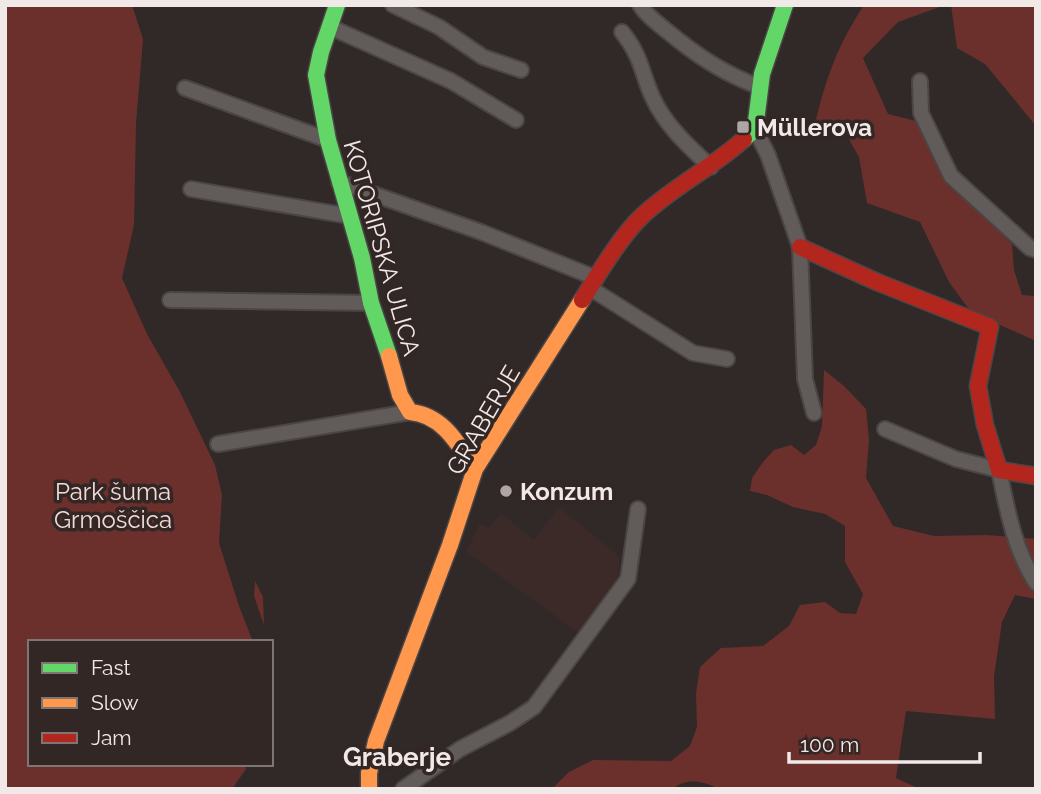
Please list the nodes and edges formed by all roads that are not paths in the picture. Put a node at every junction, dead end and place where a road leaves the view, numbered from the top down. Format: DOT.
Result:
graph roads {
  1 [pos="337,5"];
  2 [pos="393,5"];
  3 [pos="639,5"];
  4 [pos="785,5"];
  5 [pos="330,27"];
  6 [pos="622,32"];
  7 [pos="522,70"];
  8 [pos="920,80"];
  9 [pos="760,87"];
  10 [pos="186,88"];
  11 [pos="516,120"];
  12 [pos="755,129"];
  13 [pos="328,140"];
  14 [pos="711,167"];
  15 [pos="339,182"];
  16 [pos="191,189"];
  17 [pos="349,216"];
  18 [pos="800,247"];
  19 [pos="1036,250"];
  20 [pos="593,283"];
  21 [pos="170,300"];
  22 [pos="371,303"];
  23 [pos="727,359"];
  24 [pos="410,412"];
  25 [pos="814,413"];
  26 [pos="885,429"];
  27 [pos="218,444"];
  28 [pos="475,469"];
  29 [pos="999,470"];
  30 [pos="1036,476"];
  31 [pos="638,509"];
  32 [pos="1036,583"];
  33 [pos="369,789"];
  34 [pos="403,789"];
  1 -- 5 [label="street, KOTORIPSKA ULICA"];
  2 -- 7 [label="street"];
  3 -- 9 [label="street"];
  4 -- 9 [label="street"];
  5 -- 11 [label="street"];
  5 -- 13 [label="street, KOTORIPSKA ULICA"];
  6 -- 14 [label="street"];
  8 -- 19 [label="street"];
  9 -- 12 [label="street"];
  10 -- 13 [label="street"];
  12 -- 14 [label="street, GRABERJE"];
  12 -- 18 [label="street"];
  13 -- 15 [label="street, KOTORIPSKA ULICA"];
  14 -- 20 [label="street, GRABERJE"];
  15 -- 17 [label="street, KOTORIPSKA ULICA"];
  15 -- 20 [label="street"];
  16 -- 17 [label="street"];
  17 -- 22 [label="street, KOTORIPSKA ULICA"];
  18 -- 25 [label="street"];
  18 -- 29 [label="street"];
  20 -- 23 [label="street"];
  20 -- 28 [label="street, GRABERJE"];
  21 -- 22 [label="street"];
  22 -- 24 [label="street, KOTORIPSKA ULICA"];
  24 -- 27 [label="street"];
  24 -- 28 [label="street"];
  26 -- 29 [label="street"];
  28 -- 33 [label="street, GRABERJE"];
  29 -- 30 [label="street"];
  29 -- 32 [label="street"];
  31 -- 34 [label="street"];
}
